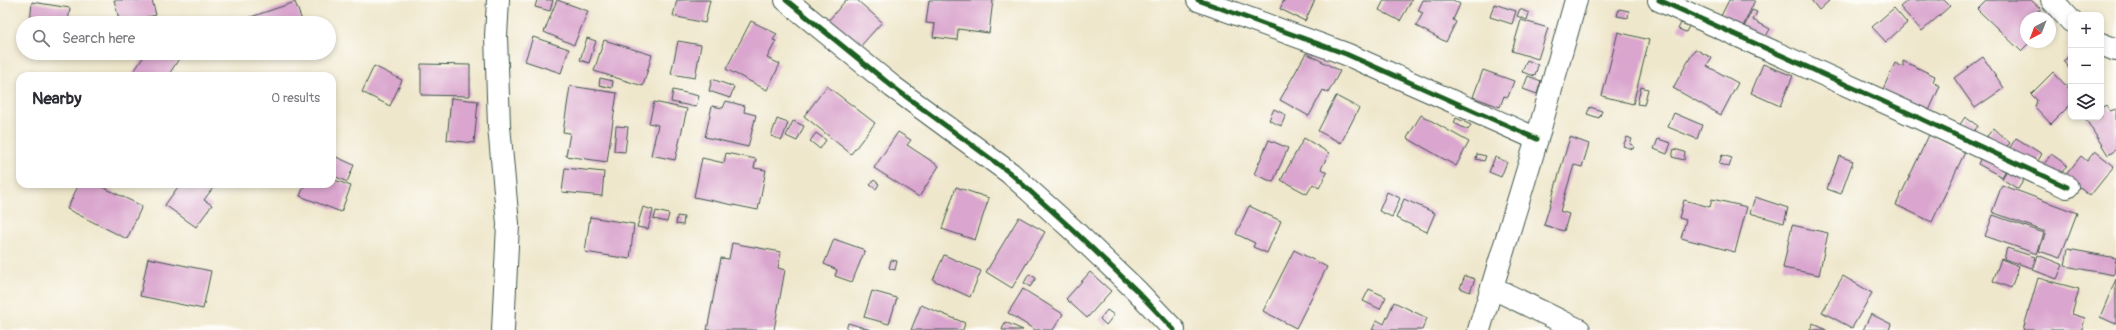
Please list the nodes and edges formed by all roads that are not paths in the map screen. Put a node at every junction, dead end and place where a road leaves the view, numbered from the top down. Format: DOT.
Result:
graph roads {
  1 [pos="498,0"];
  2 [pos="786,0"];
  3 [pos="1198,0"];
  4 [pos="1576,0"];
  5 [pos="1659,0"];
  6 [pos="2052,0"];
  7 [pos="2068,18"];
  8 [pos="2104,45"];
  9 [pos="2116,50"];
  10 [pos="1537,138"];
  11 [pos="2067,187"];
  12 [pos="1493,288"];
  13 [pos="503,330"];
  14 [pos="1174,330"];
  15 [pos="1479,330"];
  16 [pos="1579,330"];
  1 -- 13 [label="street"];
  2 -- 14 [label="street"];
  3 -- 10 [label="street"];
  4 -- 10 [label="street"];
  5 -- 11 [label="street"];
  6 -- 7 [label="street"];
  8 -- 9 [label="street"];
  10 -- 12 [label="street"];
  12 -- 15 [label="street"];
  12 -- 16 [label="street"];
}
